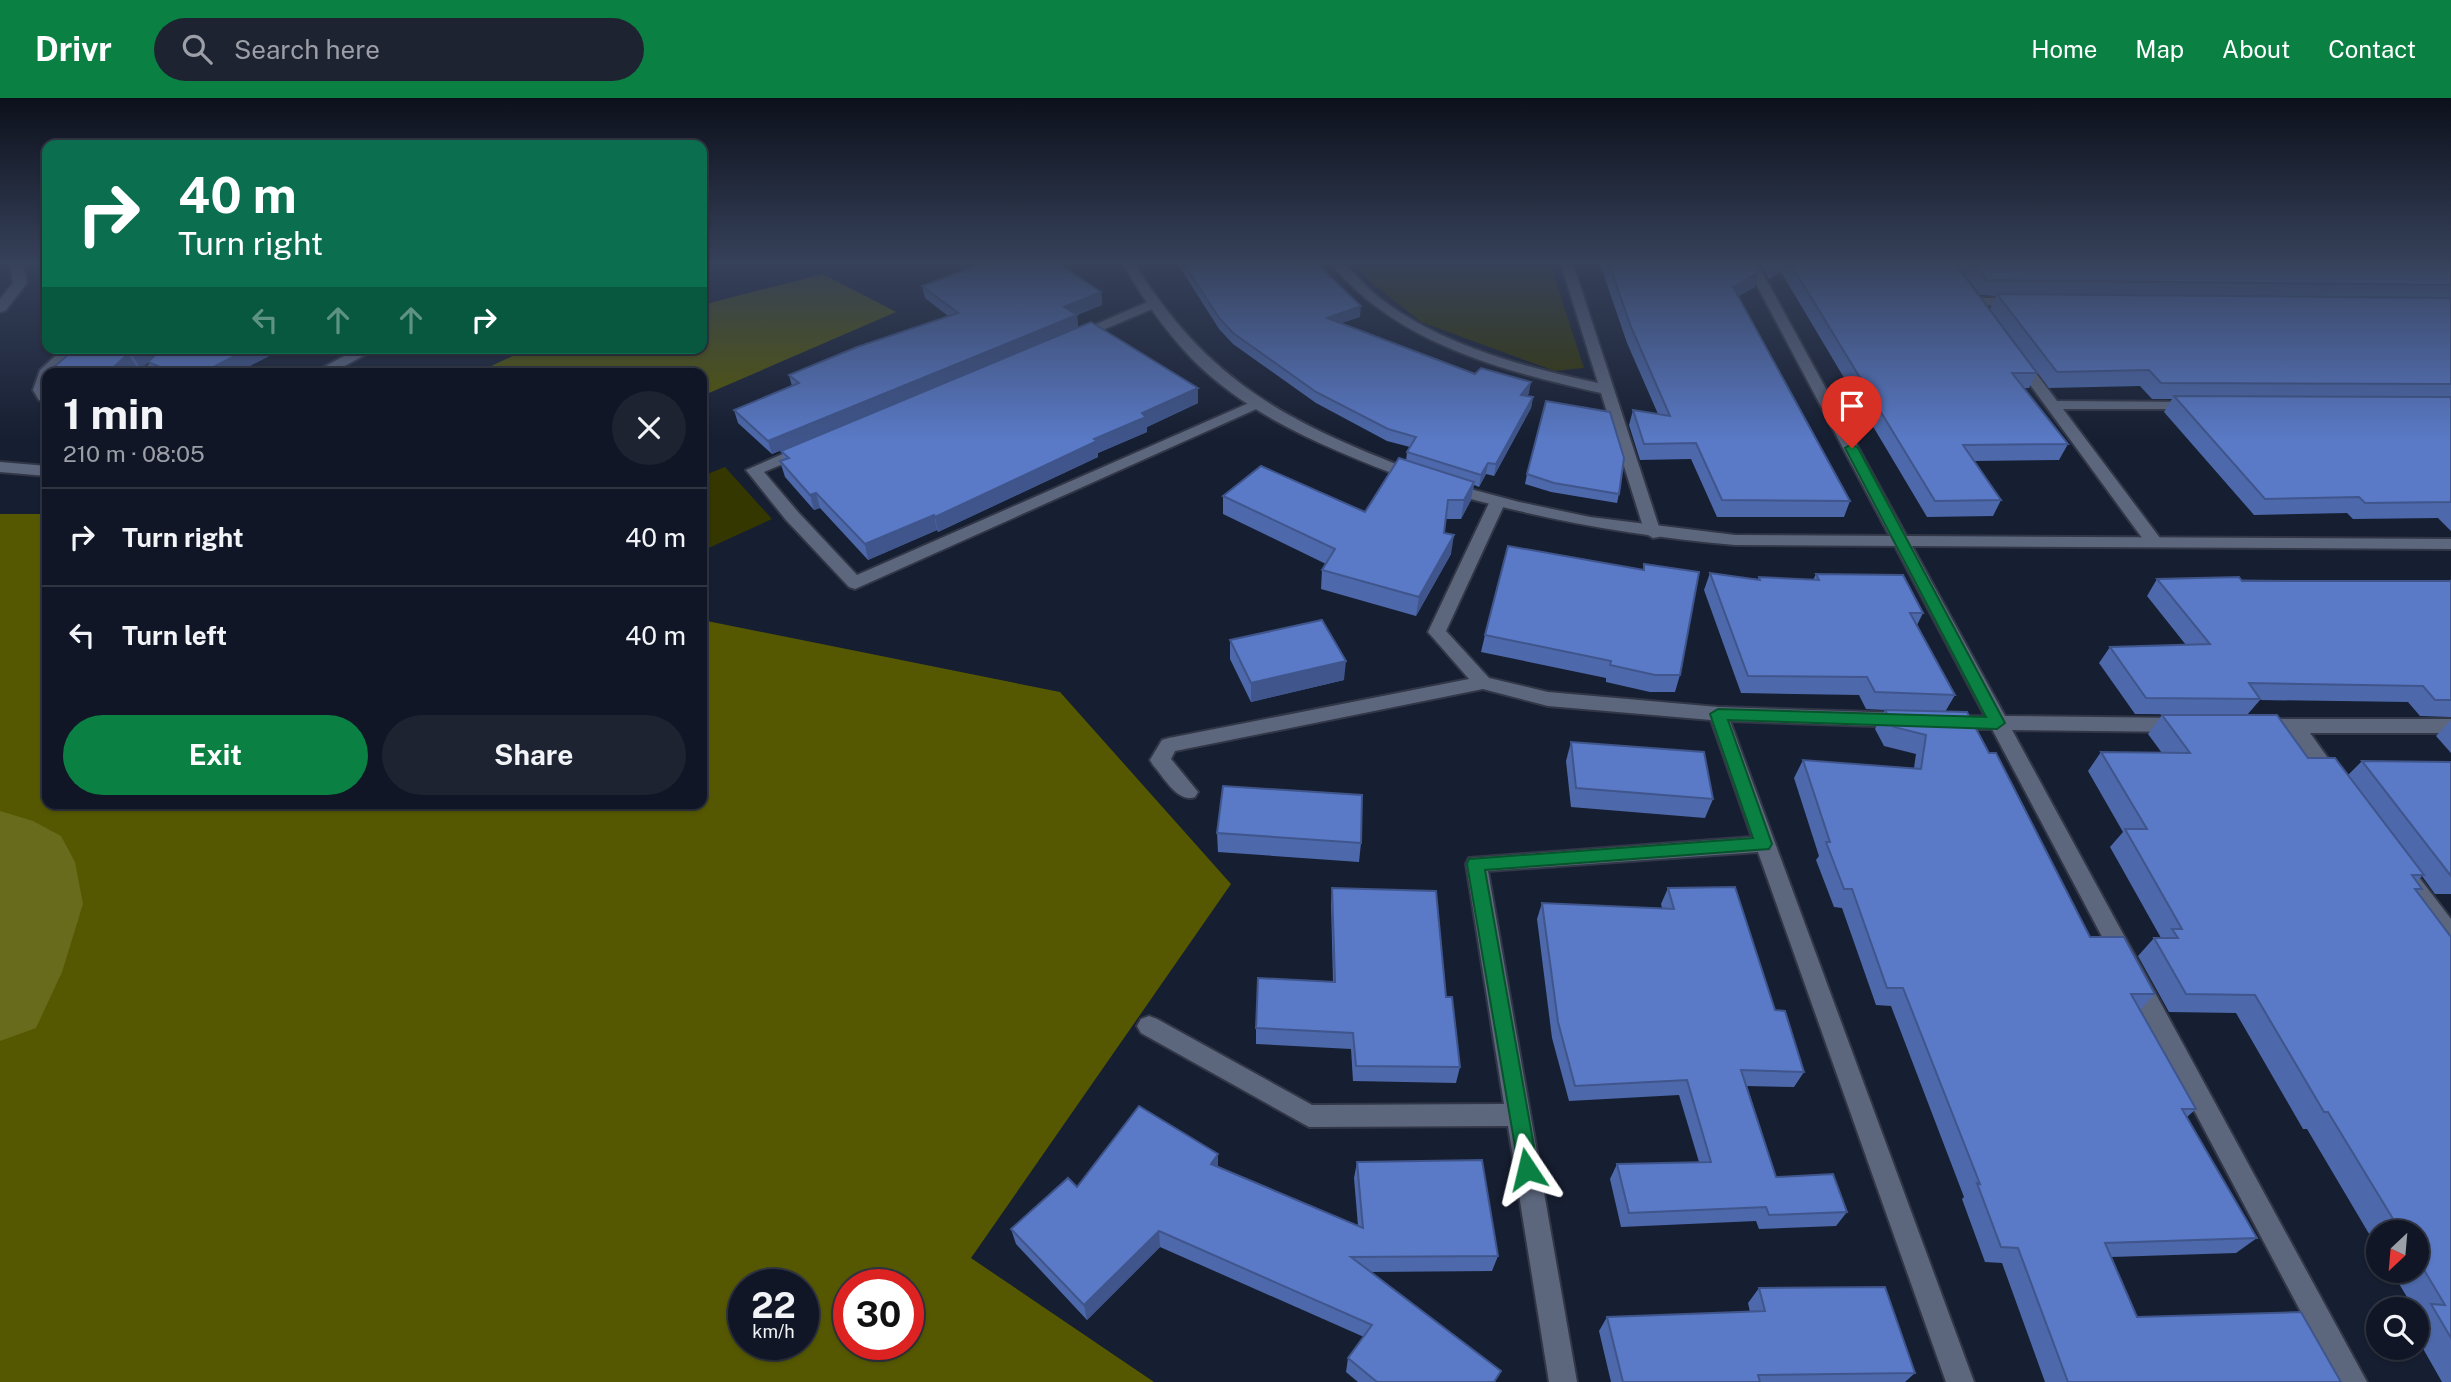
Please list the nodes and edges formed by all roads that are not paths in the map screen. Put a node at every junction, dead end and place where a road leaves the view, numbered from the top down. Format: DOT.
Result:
graph roads {
  1 [pos="1111,321"];
  2 [pos="1165,321"];
  3 [pos="1408,321"];
  4 [pos="1586,321"];
  5 [pos="1782,321"];
  6 [pos="1062,341"];
  7 [pos="2007,343"];
  8 [pos="66,354"];
  9 [pos="168,354"];
  10 [pos="358,354"];
  11 [pos="50,368"];
  12 [pos="152,368"];
  13 [pos="330,368"];
  14 [pos="1608,390"];
  15 [pos="1258,403"];
  16 [pos="2051,405"];
  17 [pos="2203,405"];
  18 [pos="818,443"];
  19 [pos="0,467"];
  20 [pos="42,471"];
  21 [pos="1497,503"];
  22 [pos="1653,533"];
  23 [pos="1902,542"];
  24 [pos="2154,542"];
  25 [pos="2451,544"];
  26 [pos="1483,683"];
  27 [pos="1718,714"];
  28 [pos="1997,723"];
  29 [pos="2200,725"];
  30 [pos="2240,726"];
  31 [pos="2294,726"];
  32 [pos="2451,726"];
  33 [pos="2343,791"];
  34 [pos="1188,792"];
  35 [pos="1763,844"];
  36 [pos="2391,856"];
  37 [pos="2450,933"];
  38 [pos="1149,1026"];
  39 [pos="1518,1115"];
  40 [pos="1563,1382"];
  41 [pos="1960,1382"];
  42 [pos="2353,1382"];
  1 -- 6 [label="street"];
  2 -- 15 [label="street"];
  3 -- 14 [label="street"];
  4 -- 14 [label="street"];
  5 -- 23 [label="street"];
  7 -- 16 [label="street"];
  8 -- 11 [label="street"];
  9 -- 12 [label="street"];
  10 -- 13 [label="street"];
  14 -- 22 [label="street"];
  15 -- 18 [label="street"];
  15 -- 21 [label="street"];
  16 -- 17 [label="street"];
  16 -- 24 [label="street"];
  19 -- 20 [label="street"];
  21 -- 22 [label="street"];
  21 -- 26 [label="street"];
  22 -- 23 [label="street"];
  23 -- 24 [label="street"];
  23 -- 28 [label="street"];
  24 -- 25 [label="street"];
  26 -- 27 [label="street"];
  26 -- 34 [label="street"];
  27 -- 28 [label="street"];
  27 -- 35 [label="street"];
  28 -- 29 [label="street"];
  28 -- 42 [label="street"];
  30 -- 31 [label="street"];
  31 -- 32 [label="street"];
  31 -- 33 [label="street"];
  35 -- 39 [label="street"];
  35 -- 41 [label="street"];
  36 -- 37 [label="street"];
  38 -- 39 [label="street"];
  39 -- 40 [label="street"];
}
